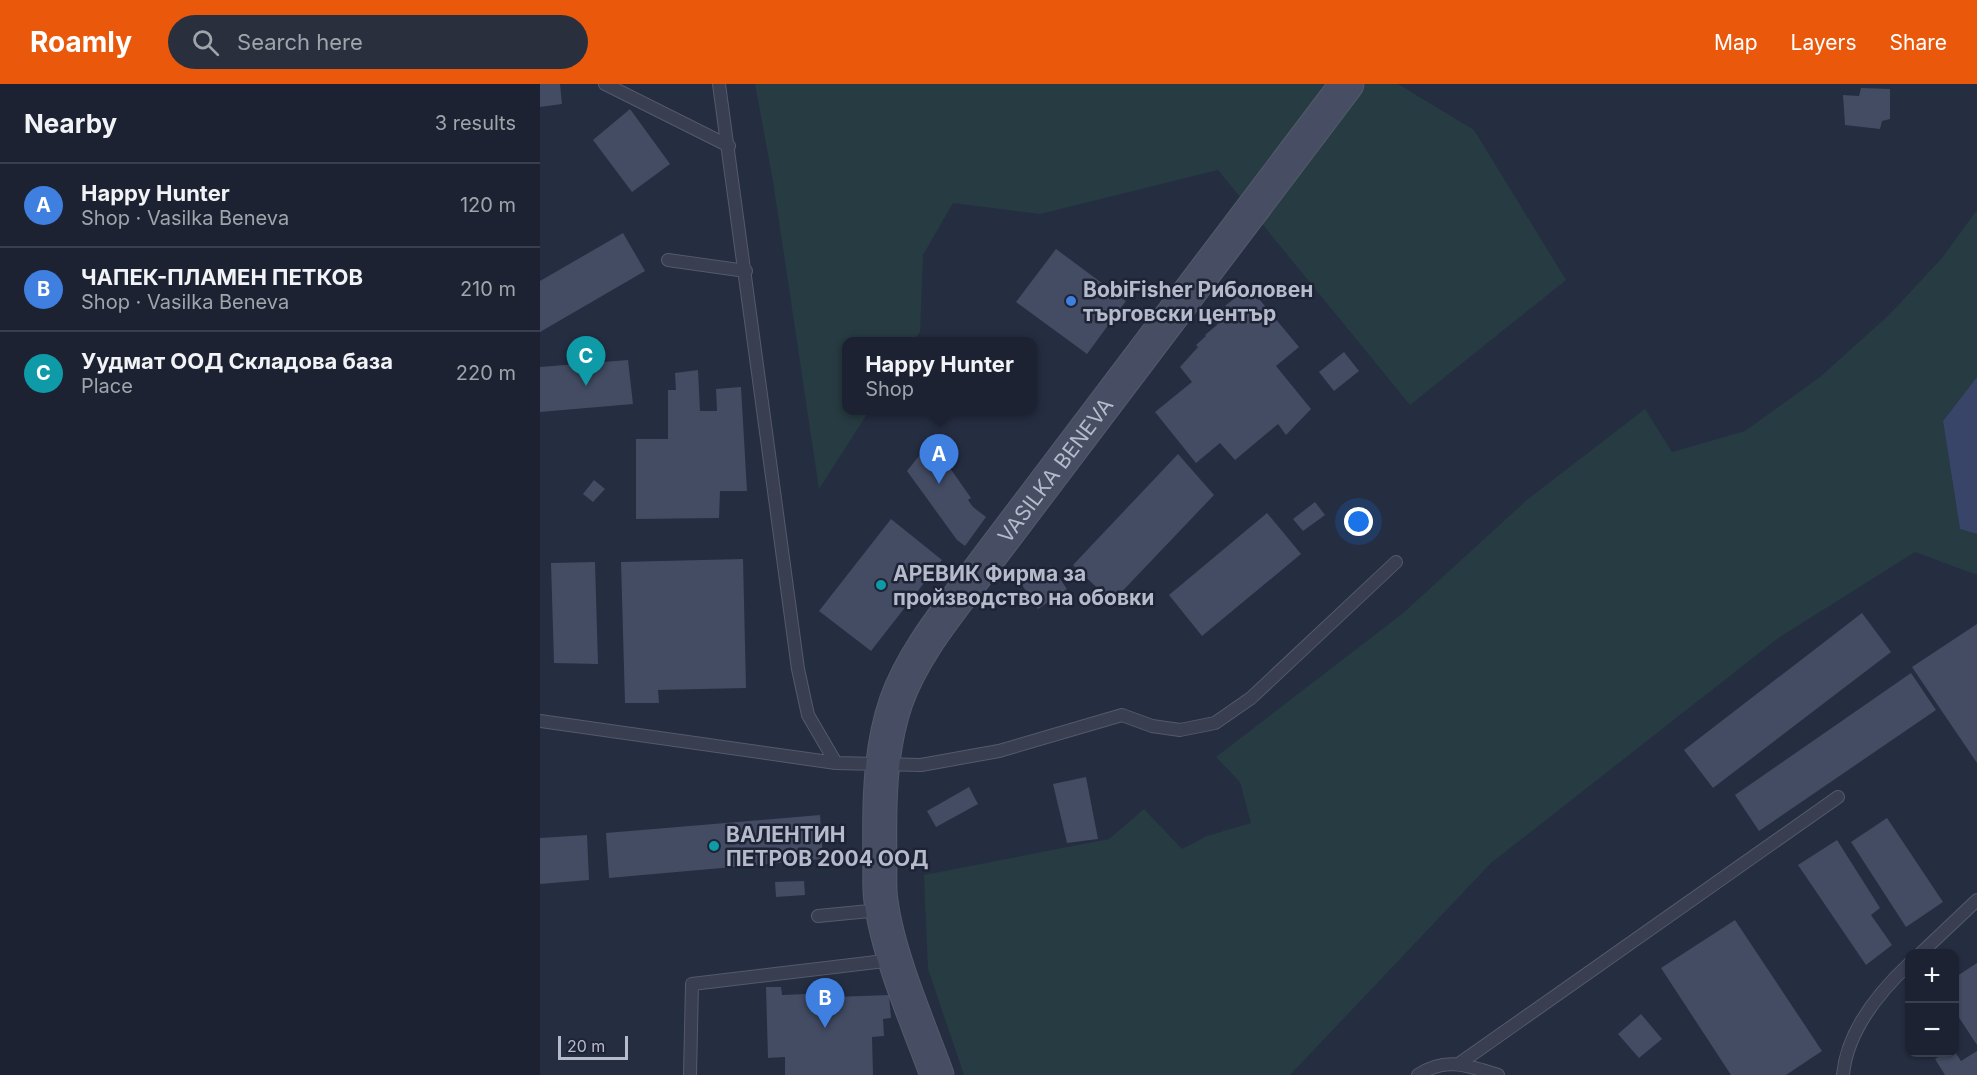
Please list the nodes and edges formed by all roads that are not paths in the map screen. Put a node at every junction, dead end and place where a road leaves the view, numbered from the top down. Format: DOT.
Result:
graph roads {
  1 [pos="605,84"];
  2 [pos="719,84"];
  3 [pos="1347,84"];
  4 [pos="729,146"];
  5 [pos="668,261"];
  6 [pos="746,271"];
  7 [pos="1396,562"];
  8 [pos="540,721"];
  9 [pos="836,763"];
  10 [pos="884,766"];
  11 [pos="1838,797"];
  12 [pos="1977,900"];
  13 [pos="883,909"];
  14 [pos="818,916"];
  15 [pos="1925,949"];
  16 [pos="896,960"];
  17 [pos="1905,968"];
  18 [pos="1460,1063"];
  19 [pos="690,1075"];
  20 [pos="937,1075"];
  21 [pos="1418,1075"];
  22 [pos="1498,1075"];
  23 [pos="1843,1075"];
  1 -- 4 [label="lane"];
  2 -- 4 [label="lane"];
  3 -- 10 [label="street, VASILKA BENEVA"];
  4 -- 6 [label="lane"];
  5 -- 6 [label="lane"];
  6 -- 9 [label="lane"];
  7 -- 10 [label="lane"];
  8 -- 9 [label="lane"];
  9 -- 10 [label="lane"];
  10 -- 13 [label="street, VASILKA BENEVA"];
  11 -- 18 [label="lane"];
  12 -- 15 [label="lane"];
  13 -- 14 [label="lane"];
  13 -- 16 [label="street, VASILKA BENEVA"];
  16 -- 19 [label="lane"];
  16 -- 20 [label="street, VASILKA BENEVA"];
  17 -- 23 [label="lane"];
  18 -- 21 [label="lane"];
  18 -- 22 [label="lane"];
}
